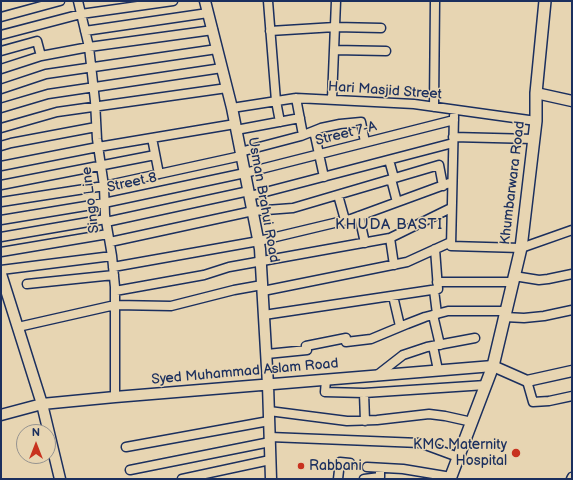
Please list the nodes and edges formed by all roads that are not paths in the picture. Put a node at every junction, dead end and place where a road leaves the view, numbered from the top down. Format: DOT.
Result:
graph roads {
  1 [pos="60,1"];
  2 [pos="78,1"];
  3 [pos="173,1"];
  4 [pos="205,1"];
  5 [pos="268,1"];
  6 [pos="336,1"];
  7 [pos="435,1"];
  8 [pos="545,1"];
  9 [pos="208,13"];
  10 [pos="81,14"];
  11 [pos="1,16"];
  12 [pos="335,27"];
  13 [pos="381,28"];
  14 [pos="85,30"];
  15 [pos="212,30"];
  16 [pos="270,31"];
  17 [pos="1,35"];
  18 [pos="89,47"];
  19 [pos="217,48"];
  20 [pos="334,50"];
  21 [pos="1,51"];
  22 [pos="386,51"];
  23 [pos="42,56"];
  24 [pos="91,67"];
  25 [pos="222,68"];
  26 [pos="1,69"];
  27 [pos="94,86"];
  28 [pos="227,88"];
  29 [pos="1,90"];
  30 [pos="536,93"];
  31 [pos="296,98"];
  32 [pos="332,99"];
  33 [pos="276,101"];
  34 [pos="572,101"];
  35 [pos="96,107"];
  36 [pos="434,107"];
  37 [pos="1,108"];
  38 [pos="232,108"];
  39 [pos="454,110"];
  40 [pos="300,118"];
  41 [pos="454,120"];
  42 [pos="536,121"];
  43 [pos="280,122"];
  44 [pos="96,127"];
  45 [pos="235,127"];
  46 [pos="1,128"];
  47 [pos="314,131"];
  48 [pos="303,135"];
  49 [pos="152,138"];
  50 [pos="534,139"];
  51 [pos="453,140"];
  52 [pos="365,142"];
  53 [pos="1,146"];
  54 [pos="98,147"];
  55 [pos="241,154"];
  56 [pos="319,154"];
  57 [pos="155,155"];
  58 [pos="389,160"];
  59 [pos="100,165"];
  60 [pos="1,166"];
  61 [pos="245,173"];
  62 [pos="159,174"];
  63 [pos="324,177"];
  64 [pos="392,179"];
  65 [pos="452,182"];
  66 [pos="1,184"];
  67 [pos="104,186"];
  68 [pos="443,186"];
  69 [pos="249,194"];
  70 [pos="338,195"];
  71 [pos="1,202"];
  72 [pos="397,202"];
  73 [pos="104,203"];
  74 [pos="451,208"];
  75 [pos="253,212"];
  76 [pos="359,216"];
  77 [pos="1,220"];
  78 [pos="106,220"];
  79 [pos="345,220"];
  80 [pos="572,230"];
  81 [pos="1,237"];
  82 [pos="109,238"];
  83 [pos="390,238"];
  84 [pos="259,240"];
  85 [pos="450,242"];
  86 [pos="365,243"];
  87 [pos="521,248"];
  88 [pos="435,249"];
  89 [pos="1,252"];
  90 [pos="112,256"];
  91 [pos="261,262"];
  92 [pos="394,265"];
  93 [pos="1,270"];
  94 [pos="113,271"];
  95 [pos="1,274"];
  96 [pos="572,274"];
  97 [pos="514,279"];
  98 [pos="27,284"];
  99 [pos="436,286"];
  100 [pos="263,288"];
  101 [pos="115,291"];
  102 [pos="393,296"];
  103 [pos="115,305"];
  104 [pos="572,310"];
  105 [pos="435,314"];
  106 [pos="506,314"];
  107 [pos="264,316"];
  108 [pos="18,326"];
  109 [pos="400,326"];
  110 [pos="476,338"];
  111 [pos="436,345"];
  112 [pos="267,354"];
  113 [pos="493,366"];
  114 [pos="438,370"];
  115 [pos="572,372"];
  116 [pos="376,376"];
  117 [pos="326,380"];
  118 [pos="527,381"];
  119 [pos="268,384"];
  120 [pos="486,385"];
  121 [pos="364,393"];
  122 [pos="572,396"];
  123 [pos="116,397"];
  124 [pos="42,404"];
  125 [pos="1,415"];
  126 [pos="269,416"];
  127 [pos="365,421"];
  128 [pos="472,422"];
  129 [pos="270,440"];
  130 [pos="126,447"];
  131 [pos="458,457"];
  132 [pos="270,460"];
  133 [pos="350,463"];
  134 [pos="367,467"];
  135 [pos="380,468"];
  136 [pos="130,470"];
  137 [pos="195,478"];
  138 [pos="451,478"];
  139 [pos="60,479"];
  140 [pos="182,479"];
  141 [pos="271,479"];
  142 [pos="338,479"];
  143 [pos="364,479"];
  1 -- 11 [label="street"];
  2 -- 10 [label="street, Singo Line"];
  3 -- 10 [label="street"];
  4 -- 9 [label="street, Usman Brahui Road"];
  5 -- 16 [label="street"];
  6 -- 12 [label="street"];
  7 -- 36 [label="street"];
  8 -- 30 [label="main road, Khumbarwara Road"];
  9 -- 14 [label="street"];
  9 -- 15 [label="street, Usman Brahui Road"];
  10 -- 14 [label="street, Singo Line"];
  10 -- 17 [label="street"];
  12 -- 13 [label="street"];
  12 -- 16 [label="street"];
  12 -- 20 [label="street"];
  14 -- 18 [label="street, Singo Line"];
  15 -- 18 [label="street"];
  15 -- 19 [label="street, Usman Brahui Road"];
  16 -- 33 [label="street"];
  18 -- 23 [label="street"];
  18 -- 24 [label="street, Singo Line"];
  19 -- 24 [label="street"];
  19 -- 25 [label="street, Usman Brahui Road"];
  20 -- 22 [label="street"];
  20 -- 32 [label="street"];
  21 -- 23 [label="street"];
  23 -- 26 [label="street"];
  24 -- 27 [label="street, Singo Line"];
  24 -- 29 [label="street"];
  25 -- 27 [label="street"];
  25 -- 28 [label="street, Usman Brahui Road"];
  27 -- 35 [label="street, Singo Line"];
  27 -- 37 [label="street"];
  28 -- 35 [label="street"];
  28 -- 38 [label="street, Usman Brahui Road"];
  30 -- 34 [label="street"];
  30 -- 42 [label="main road, Khumbarwara Road"];
  31 -- 32 [label="street, Hari Masjid Street"];
  31 -- 33 [label="street, Hari Masjid Street"];
  31 -- 40 [label="street"];
  32 -- 36 [label="street, Hari Masjid Street"];
  33 -- 38 [label="street, Hari Masjid Street"];
  33 -- 43 [label="street"];
  35 -- 44 [label="street, Singo Line"];
  35 -- 46 [label="street"];
  36 -- 39 [label="street, Hari Masjid Street"];
  38 -- 45 [label="street, Usman Brahui Road"];
  39 -- 41 [label="street"];
  39 -- 42 [label="street, Hari Masjid Street"];
  40 -- 43 [label="street"];
  40 -- 48 [label="street"];
  41 -- 51 [label="street"];
  41 -- 52 [label="street, Street 7-A"];
  42 -- 50 [label="main road, Khumbarwara Road"];
  43 -- 45 [label="street"];
  44 -- 53 [label="street"];
  44 -- 54 [label="street, Singo Line"];
  45 -- 49 [label="street"];
  45 -- 55 [label="street, Usman Brahui Road"];
  47 -- 48 [label="street"];
  47 -- 52 [label="street"];
  47 -- 56 [label="street"];
  48 -- 55 [label="street"];
  49 -- 54 [label="street"];
  49 -- 57 [label="street"];
  50 -- 51 [label="street"];
  50 -- 87 [label="main road, Khumbarwara Road"];
  51 -- 58 [label="street"];
  51 -- 65 [label="street"];
  52 -- 56 [label="street, Street 7-A"];
  54 -- 59 [label="street, Singo Line"];
  54 -- 60 [label="street"];
  55 -- 61 [label="street, Usman Brahui Road"];
  55 -- 62 [label="street"];
  56 -- 61 [label="street, Street 7-A"];
  56 -- 63 [label="street"];
  57 -- 59 [label="street"];
  57 -- 62 [label="street"];
  58 -- 63 [label="street"];
  58 -- 64 [label="street"];
  59 -- 66 [label="street"];
  59 -- 67 [label="street, Singo Line"];
  61 -- 69 [label="street, Usman Brahui Road"];
  61 -- 73 [label="street, Street 8"];
  62 -- 67 [label="street"];
  63 -- 69 [label="street"];
  64 -- 68 [label="street"];
  64 -- 70 [label="street"];
  64 -- 72 [label="street"];
  65 -- 68 [label="street"];
  65 -- 74 [label="street"];
  67 -- 71 [label="street"];
  67 -- 73 [label="street, Singo Line"];
  68 -- 72 [label="street"];
  69 -- 75 [label="street, Usman Brahui Road"];
  69 -- 78 [label="street"];
  70 -- 75 [label="street"];
  70 -- 79 [label="street"];
  72 -- 76 [label="street"];
  73 -- 77 [label="street, Street 8"];
  73 -- 78 [label="street, Singo Line"];
  74 -- 83 [label="street"];
  74 -- 85 [label="street"];
  75 -- 82 [label="street"];
  75 -- 84 [label="street, Usman Brahui Road"];
  76 -- 79 [label="street"];
  76 -- 86 [label="street"];
  78 -- 81 [label="street"];
  78 -- 82 [label="street, Singo Line"];
  79 -- 84 [label="street"];
  80 -- 87 [label="street"];
  82 -- 89 [label="street"];
  82 -- 90 [label="street, Singo Line"];
  83 -- 86 [label="street"];
  83 -- 92 [label="street"];
  84 -- 91 [label="street, Usman Brahui Road"];
  84 -- 94 [label="street"];
  85 -- 87 [label="street"];
  85 -- 88 [label="street"];
  86 -- 91 [label="street"];
  87 -- 97 [label="main road, Khumbarwara Road"];
  88 -- 92 [label="street"];
  88 -- 99 [label="street"];
  90 -- 93 [label="street"];
  90 -- 94 [label="street, Singo Line"];
  91 -- 100 [label="street, Usman Brahui Road"];
  91 -- 101 [label="street"];
  92 -- 100 [label="street"];
  94 -- 98 [label="street"];
  94 -- 101 [label="street, Singo Line"];
  95 -- 108 [label="street"];
  96 -- 97 [label="street"];
  97 -- 99 [label="street"];
  97 -- 106 [label="main road, Khumbarwara Road"];
  99 -- 102 [label="street"];
  99 -- 105 [label="street"];
  100 -- 103 [label="street"];
  100 -- 107 [label="street, Usman Brahui Road"];
  101 -- 103 [label="street, Singo Line"];
  102 -- 107 [label="street"];
  102 -- 109 [label="street"];
  103 -- 108 [label="street"];
  103 -- 123 [label="street, Singo Line"];
  104 -- 106 [label="street"];
  105 -- 106 [label="street"];
  105 -- 109 [label="street"];
  105 -- 111 [label="street"];
  106 -- 113 [label="main road, Khumbarwara Road"];
  107 -- 112 [label="street, Usman Brahui Road"];
  108 -- 124 [label="street"];
  109 -- 112 [label="street"];
  110 -- 111 [label="street"];
  111 -- 114 [label="street"];
  111 -- 116 [label="street"];
  112 -- 119 [label="street, Usman Brahui Road"];
  113 -- 114 [label="street, Syed Muhammad Aslam Road"];
  113 -- 118 [label="street"];
  113 -- 120 [label="main road, Khumbarwara Road"];
  114 -- 116 [label="street, Syed Muhammad Aslam Road"];
  115 -- 118 [label="street"];
  116 -- 117 [label="street, Syed Muhammad Aslam Road"];
  117 -- 119 [label="street, Syed Muhammad Aslam Road"];
  117 -- 121 [label="street"];
  118 -- 122 [label="street"];
  119 -- 123 [label="street, Syed Muhammad Aslam Road"];
  119 -- 126 [label="street, Usman Brahui Road"];
  120 -- 121 [label="street"];
  120 -- 128 [label="main road, Khumbarwara Road"];
  121 -- 127 [label="street"];
  123 -- 124 [label="street, Syed Muhammad Aslam Road"];
  124 -- 125 [label="street, Syed Muhammad Aslam Road"];
  124 -- 139 [label="street"];
  126 -- 127 [label="street"];
  126 -- 129 [label="street, Usman Brahui Road"];
  126 -- 130 [label="street"];
  127 -- 128 [label="street"];
  128 -- 131 [label="main road, Khumbarwara Road"];
  129 -- 131 [label="street"];
  129 -- 132 [label="street, Usman Brahui Road"];
  129 -- 136 [label="street"];
  131 -- 138 [label="main road, Khumbarwara Road"];
  132 -- 137 [label="street"];
  132 -- 141 [label="street, Usman Brahui Road"];
  133 -- 142 [label="street"];
  134 -- 135 [label="street"];
  135 -- 138 [label="street"];
  135 -- 143 [label="street"];
  137 -- 140 [label="street"];
}
